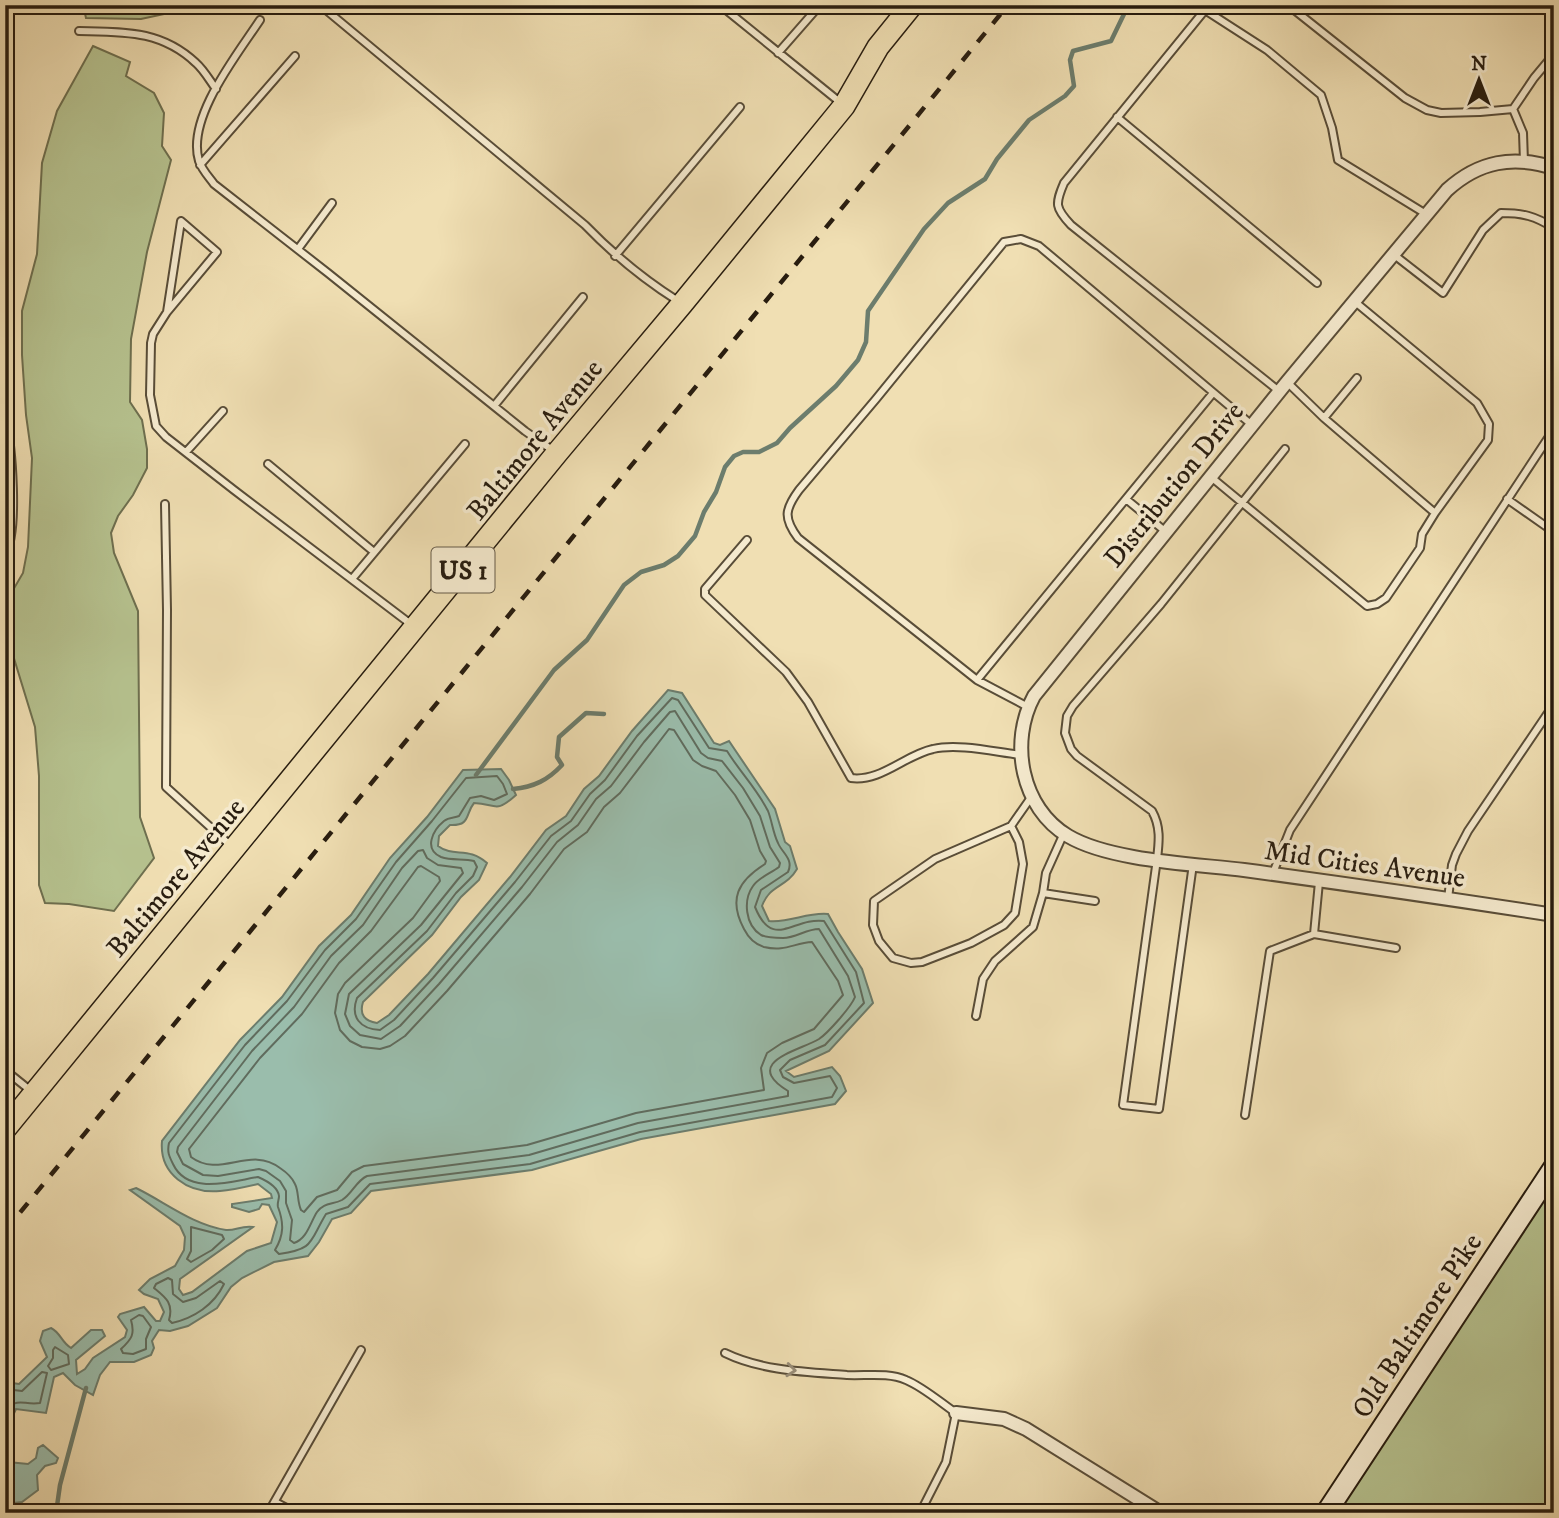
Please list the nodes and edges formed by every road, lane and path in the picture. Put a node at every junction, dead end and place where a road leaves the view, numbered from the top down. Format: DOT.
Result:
graph roads {
  1 [pos="320,5"];
  2 [pos="720,5"];
  3 [pos="820,5"];
  4 [pos="912,5"];
  5 [pos="1288,5"];
  6 [pos="260,20"];
  7 [pos="79,31"];
  8 [pos="778,53"];
  9 [pos="1554,54"];
  10 [pos="295,56"];
  11 [pos="216,89"];
  12 [pos="844,106"];
  13 [pos="740,107"];
  14 [pos="1513,109"];
  15 [pos="1117,117"];
  16 [pos="1524,162"];
  17 [pos="200,165"];
  18 [pos="1554,168"];
  19 [pos="332,203"];
  20 [pos="1426,214"];
  21 [pos="5,216"];
  22 [pos="1554,228"];
  23 [pos="298,249"];
  24 [pos="1393,254"];
  25 [pos="615,256"];
  26 [pos="5,265"];
  27 [pos="1317,283"];
  28 [pos="583,297"];
  29 [pos="1354,301"];
  30 [pos="682,304"];
  31 [pos="167,312"];
  32 [pos="1357,378"];
  33 [pos="1283,386"];
  34 [pos="1213,393"];
  35 [pos="494,405"];
  36 [pos="223,411"];
  37 [pos="5,418"];
  38 [pos="1324,418"];
  39 [pos="1252,425"];
  40 [pos="1554,429"];
  41 [pos="464,444"];
  42 [pos="1285,449"];
  43 [pos="186,452"];
  44 [pos="557,453"];
  45 [pos="268,464"];
  46 [pos="1211,477"];
  47 [pos="1126,499"];
  48 [pos="1507,499"];
  49 [pos="1243,502"];
  50 [pos="165,505"];
  51 [pos="1434,513"];
  52 [pos="1554,531"];
  53 [pos="1166,532"];
  54 [pos="747,540"];
  55 [pos="374,552"];
  56 [pos="5,555"];
  57 [pos="352,579"];
  58 [pos="416,628"];
  59 [pos="977,680"];
  60 [pos="1554,704"];
  61 [pos="1028,707"];
  62 [pos="1022,755"];
  63 [pos="1032,796"];
  64 [pos="1011,826"];
  65 [pos="1064,834"];
  66 [pos="235,849"];
  67 [pos="1163,860"];
  68 [pos="1193,864"];
  69 [pos="1272,875"];
  70 [pos="1319,881"];
  71 [pos="1042,893"];
  72 [pos="1448,898"];
  73 [pos="1095,901"];
  74 [pos="1554,915"];
  75 [pos="1314,934"];
  76 [pos="1396,948"];
  77 [pos="976,1016"];
  78 [pos="5,1070"];
  79 [pos="34,1094"];
  80 [pos="1245,1115"];
  81 [pos="5,1129"];
  82 [pos="1554,1167"];
  83 [pos="361,1350"];
  84 [pos="725,1353"];
  85 [pos="956,1413"];
  86 [pos="275,1502"];
  87 [pos="268,1513"];
  88 [pos="296,1513"];
  89 [pos="920,1513"];
  90 [pos="1161,1513"];
  91 [pos="1326,1513"];
  1 -- 25 [label="lane"];
  2 -- 8 [label="lane"];
  3 -- 8 [label="lane"];
  4 -- 12 [label="main road, Baltimore Avenue / US 1"];
  5 -- 14 [label="lane"];
  6 -- 11 [label="lane"];
  7 -- 11 [label="lane"];
  8 -- 12 [label="lane"];
  9 -- 14 [label="lane"];
  10 -- 17 [label="lane"];
  11 -- 17 [label="lane"];
  12 -- 30 [label="main road, Baltimore Avenue / US 1"];
  13 -- 25 [label="lane"];
  14 -- 16 [label="lane"];
  15 -- 20 [label="lane"];
  15 -- 27 [label="lane"];
  15 -- 33 [label="lane"];
  16 -- 18 [label="street, Distribution Drive"];
  16 -- 20 [label="street, Distribution Drive"];
  17 -- 23 [label="lane"];
  19 -- 23 [label="lane"];
  20 -- 24 [label="street, Distribution Drive"];
  21 -- 26 [label="lane"];
  22 -- 24 [label="lane"];
  23 -- 35 [label="lane"];
  24 -- 29 [label="street, Distribution Drive"];
  25 -- 30 [label="lane"];
  28 -- 35 [label="lane"];
  29 -- 33 [label="street, Distribution Drive"];
  29 -- 51 [label="lane"];
  30 -- 44 [label="main road, Baltimore Avenue / US 1"];
  31 -- 31 [label="lane"];
  31 -- 43 [label="lane"];
  32 -- 38 [label="lane"];
  33 -- 38 [label="lane"];
  33 -- 39 [label="street, Distribution Drive"];
  34 -- 39 [label="lane"];
  34 -- 47 [label="lane"];
  34 -- 59 [label="lane"];
  35 -- 44 [label="lane"];
  36 -- 43 [label="lane"];
  37 -- 56 [label="lane"];
  38 -- 51 [label="lane"];
  39 -- 46 [label="street, Distribution Drive"];
  40 -- 48 [label="lane"];
  41 -- 55 [label="lane"];
  42 -- 49 [label="lane"];
  43 -- 57 [label="lane"];
  44 -- 58 [label="main road, Baltimore Avenue / US 1"];
  45 -- 55 [label="lane"];
  46 -- 49 [label="lane"];
  46 -- 53 [label="street, Distribution Drive"];
  47 -- 53 [label="lane"];
  47 -- 59 [label="lane"];
  48 -- 52 [label="lane"];
  48 -- 69 [label="lane"];
  49 -- 51 [label="lane"];
  49 -- 67 [label="lane"];
  50 -- 66 [label="lane"];
  53 -- 61 [label="street, Distribution Drive"];
  54 -- 62 [label="lane"];
  55 -- 57 [label="lane"];
  57 -- 58 [label="lane"];
  58 -- 66 [label="main road, Baltimore Avenue / US 1"];
  59 -- 61 [label="lane"];
  60 -- 72 [label="lane"];
  61 -- 62 [label="street, Distribution Drive"];
  62 -- 63 [label="street, Distribution Drive"];
  63 -- 64 [label="lane"];
  63 -- 65 [label="street, Distribution Drive"];
  64 -- 64 [label="lane"];
  65 -- 67 [label="street, Distribution Drive"];
  65 -- 71 [label="lane"];
  66 -- 79 [label="main road, Baltimore Avenue / US 1"];
  67 -- 68 [label="street, Mid Cities Avenue"];
  67 -- 68 [label="lane"];
  68 -- 69 [label="street, Mid Cities Avenue"];
  69 -- 70 [label="street, Mid Cities Avenue"];
  70 -- 72 [label="street, Mid Cities Avenue"];
  70 -- 75 [label="lane"];
  71 -- 73 [label="lane"];
  71 -- 77 [label="lane"];
  72 -- 74 [label="street, Mid Cities Avenue"];
  75 -- 76 [label="lane"];
  75 -- 80 [label="lane"];
  78 -- 79 [label="lane"];
  79 -- 81 [label="main road, Baltimore Avenue / US 1"];
  82 -- 91 [label="main road, Old Baltimore Pike"];
  83 -- 86 [label="lane"];
  84 -- 85 [label="lane, one-way"];
  85 -- 89 [label="lane"];
  85 -- 90 [label="street"];
  86 -- 87 [label="lane"];
  86 -- 88 [label="lane"];
}
